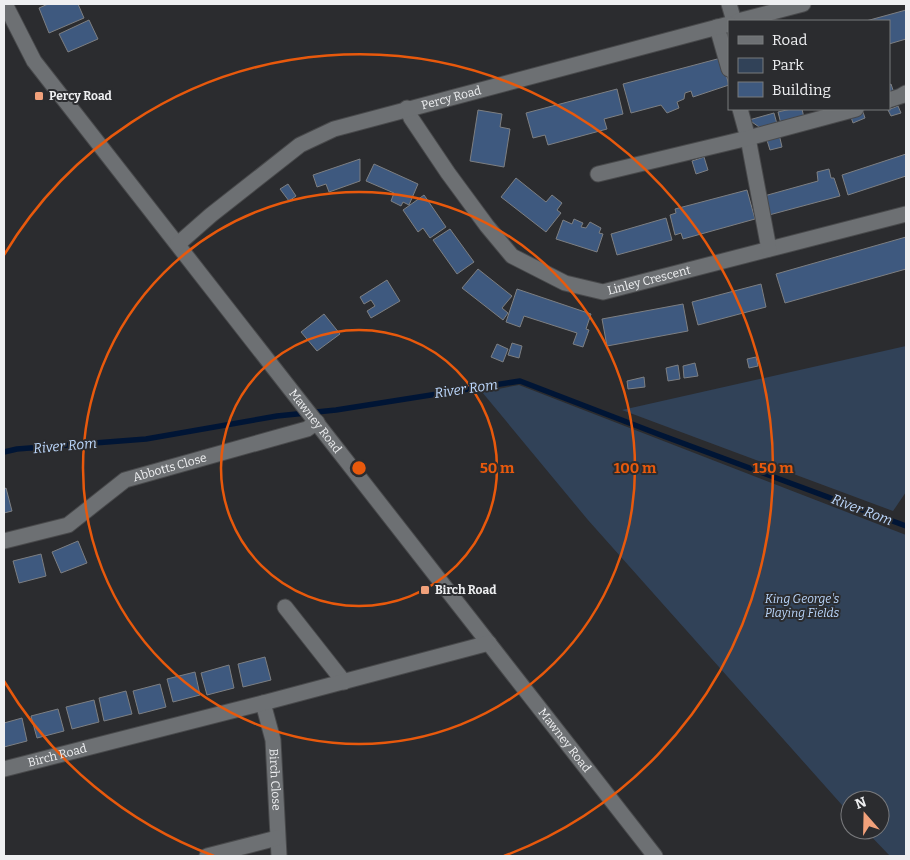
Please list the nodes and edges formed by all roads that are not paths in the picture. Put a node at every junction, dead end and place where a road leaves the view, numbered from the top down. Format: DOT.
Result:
graph roads {
  1 [pos="5,4"];
  2 [pos="729,4"];
  3 [pos="804,4"];
  4 [pos="736,20"];
  5 [pos="740,20"];
  6 [pos="723,25"];
  7 [pos="728,62"];
  8 [pos="906,93"];
  9 [pos="890,100"];
  10 [pos="407,108"];
  11 [pos="740,110"];
  12 [pos="852,110"];
  13 [pos="748,138"];
  14 [pos="598,174"];
  15 [pos="906,214"];
  16 [pos="178,244"];
  17 [pos="769,249"];
  18 [pos="315,419"];
  19 [pos="4,541"];
  20 [pos="285,607"];
  21 [pos="489,643"];
  22 [pos="344,682"];
  23 [pos="263,703"];
  24 [pos="4,770"];
  25 [pos="277,838"];
  26 [pos="207,856"];
  27 [pos="279,856"];
  28 [pos="656,856"];
  1 -- 16 [label="street, Mawney Road"];
  2 -- 4 [label="street"];
  3 -- 5 [label="street"];
  6 -- 7 [label="street"];
  6 -- 10 [label="street, Percy Road"];
  8 -- 9 [label="street"];
  10 -- 16 [label="street, Percy Road"];
  10 -- 17 [label="street, Linley Crescent"];
  11 -- 13 [label="street"];
  12 -- 13 [label="street"];
  13 -- 14 [label="street"];
  13 -- 17 [label="street"];
  15 -- 17 [label="street, Linley Crescent"];
  16 -- 18 [label="street, Mawney Road"];
  18 -- 19 [label="street, Abbotts Close"];
  18 -- 21 [label="street, Mawney Road"];
  20 -- 22 [label="street"];
  21 -- 22 [label="street, Birch Road"];
  21 -- 28 [label="street, Mawney Road"];
  22 -- 23 [label="street, Birch Road"];
  23 -- 24 [label="street, Birch Road"];
  23 -- 25 [label="street, Birch Close"];
  25 -- 26 [label="street"];
  25 -- 27 [label="street, Birch Close"];
}
